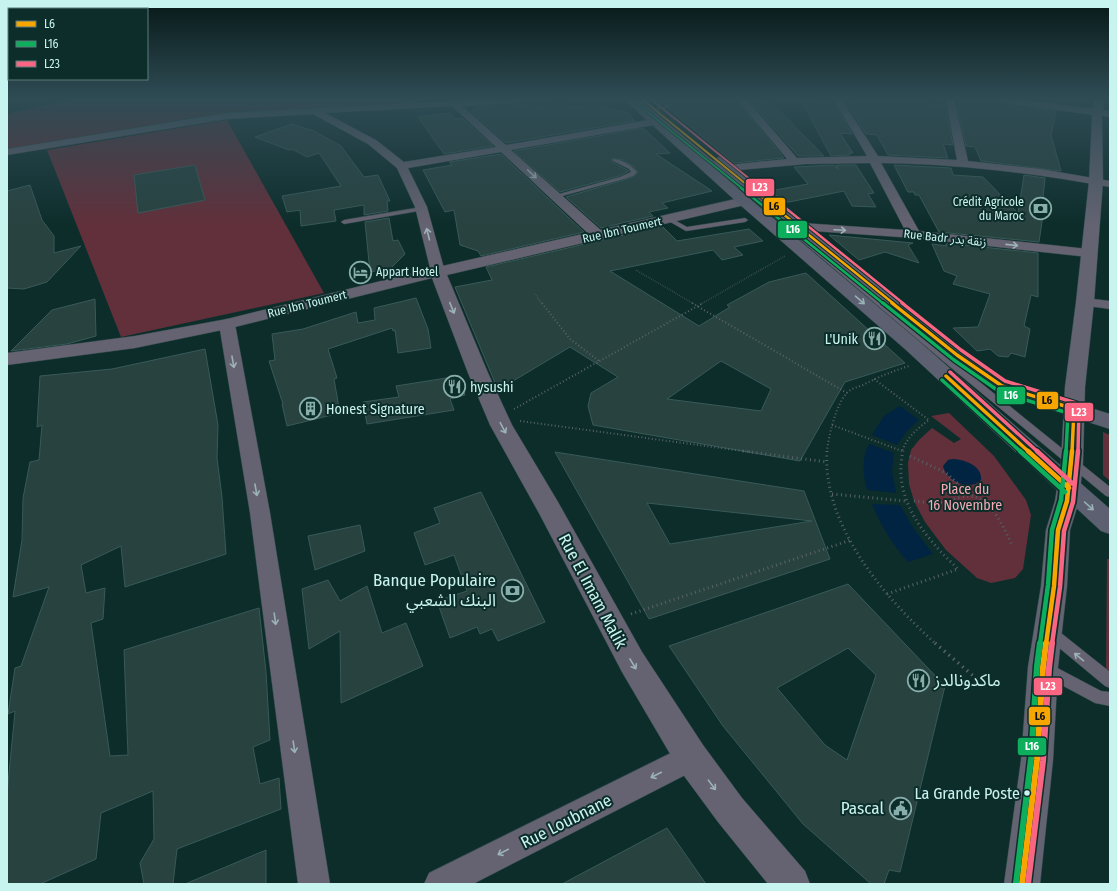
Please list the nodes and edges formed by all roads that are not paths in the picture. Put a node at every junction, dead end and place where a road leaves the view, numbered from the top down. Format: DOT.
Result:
graph roads {
  1 [pos="71,142"];
  2 [pos="371,142"];
  3 [pos="496,142"];
  4 [pos="533,142"];
  5 [pos="682,142"];
  6 [pos="684,142"];
  7 [pos="691,142"];
  8 [pos="777,142"];
  9 [pos="863,142"];
  10 [pos="959,142"];
  11 [pos="1099,142"];
  12 [pos="503,148"];
  13 [pos="7,152"];
  14 [pos="873,159"];
  15 [pos="615,160"];
  16 [pos="794,161"];
  17 [pos="963,163"];
  18 [pos="402,166"];
  19 [pos="728,168"];
  20 [pos="1103,183"];
  21 [pos="555,196"];
  22 [pos="744,201"];
  23 [pos="422,209"];
  24 [pos="669,219"];
  25 [pos="745,220"];
  26 [pos="344,222"];
  27 [pos="802,227"];
  28 [pos="914,234"];
  29 [pos="598,235"];
  30 [pos="1088,253"];
  31 [pos="438,272"];
  32 [pos="1085,302"];
  33 [pos="1110,305"];
  34 [pos="227,324"];
  35 [pos="7,359"];
  36 [pos="1074,408"];
  37 [pos="1110,422"];
  38 [pos="1072,462"];
  39 [pos="1069,488"];
  40 [pos="1110,493"];
  41 [pos="1110,524"];
  42 [pos="1047,630"];
  43 [pos="1043,667"];
  44 [pos="1110,681"];
  45 [pos="1110,699"];
  46 [pos="691,757"];
  47 [pos="314,884"];
  48 [pos="440,884"];
  49 [pos="792,884"];
  50 [pos="1022,884"];
  1 -- 13 [label="street"];
  2 -- 18 [label="street"];
  3 -- 12 [label="street"];
  4 -- 12 [label="street"];
  5 -- 22 [label="main road"];
  6 -- 38 [label="lane"];
  7 -- 19 [label="main road"];
  8 -- 16 [label="street"];
  9 -- 14 [label="street"];
  10 -- 17 [label="street"];
  11 -- 20 [label="main road"];
  12 -- 18 [label="street"];
  12 -- 21 [label="street, one-way"];
  14 -- 16 [label="street"];
  14 -- 17 [label="street"];
  14 -- 28 [label="street"];
  15 -- 21 [label="lane"];
  16 -- 19 [label="street"];
  17 -- 20 [label="street"];
  18 -- 23 [label="street"];
  19 -- 27 [label="main road"];
  20 -- 30 [label="main road"];
  21 -- 29 [label="street"];
  22 -- 24 [label="street, Rue Ibn Toumert"];
  22 -- 39 [label="main road, one-way"];
  23 -- 26 [label="lane"];
  31 -- 23 [label="street, one-way"];
  24 -- 25 [label="lane"];
  24 -- 29 [label="street, Rue Ibn Toumert"];
  27 -- 28 [label="street, Rue Badr زنقة بدر, one-way"];
  27 -- 36 [label="main road"];
  28 -- 30 [label="street, Rue Badr زنقة بدر, one-way"];
  29 -- 31 [label="street, Rue Ibn Toumert"];
  30 -- 32 [label="main road"];
  31 -- 34 [label="street, Rue Ibn Toumert"];
  31 -- 46 [label="street, Rue El Imam Malik, one-way"];
  32 -- 33 [label="street"];
  32 -- 36 [label="main road"];
  34 -- 35 [label="street, Rue Ibn Toumert"];
  34 -- 47 [label="street, one-way"];
  36 -- 37 [label="main road"];
  36 -- 38 [label="main road"];
  38 -- 39 [label="main road"];
  38 -- 40 [label="lane"];
  39 -- 41 [label="main road, one-way"];
  39 -- 42 [label="main road"];
  42 -- 43 [label="main road"];
  44 -- 42 [label="lane, one-way"];
  43 -- 45 [label="lane"];
  43 -- 50 [label="main road"];
  46 -- 48 [label="street, Rue Loubnane, one-way"];
  46 -- 49 [label="street, Rue El Imam Malik, one-way"];
}
